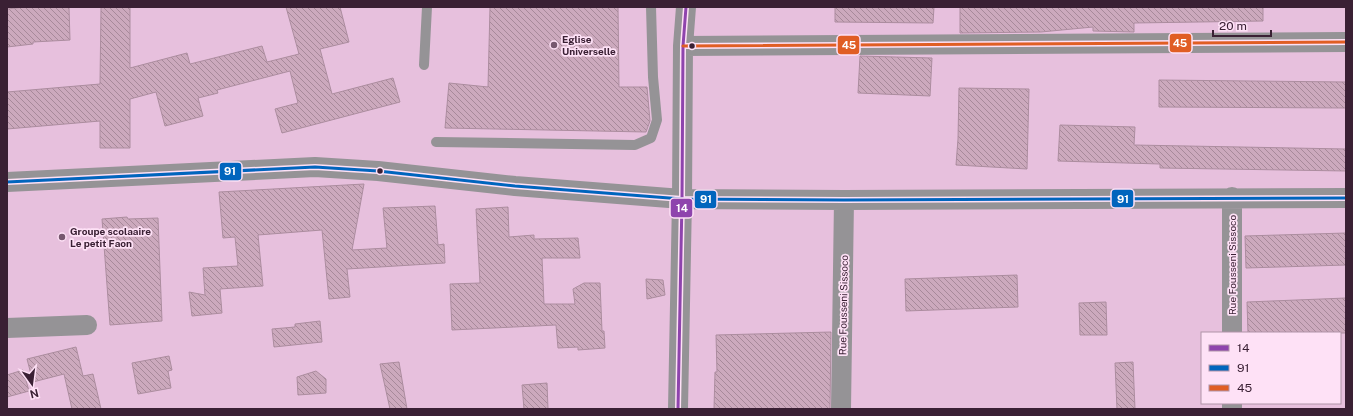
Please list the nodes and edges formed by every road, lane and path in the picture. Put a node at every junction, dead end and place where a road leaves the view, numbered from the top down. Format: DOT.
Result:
graph roads {
  1 [pos="427,7"];
  2 [pos="651,7"];
  3 [pos="686,7"];
  4 [pos="1346,42"];
  5 [pos="683,46"];
  6 [pos="424,64"];
  7 [pos="436,142"];
  8 [pos="7,182"];
  9 [pos="1232,197"];
  10 [pos="1346,198"];
  11 [pos="682,199"];
  12 [pos="844,200"];
  13 [pos="87,326"];
  14 [pos="7,328"];
  15 [pos="1232,332"];
  16 [pos="678,409"];
  17 [pos="841,409"];
  1 -- 6 [label="lane"];
  2 -- 7 [label="lane"];
  3 -- 5 [label="street"];
  4 -- 5 [label="street"];
  5 -- 11 [label="street"];
  8 -- 11 [label="street"];
  9 -- 10 [label="street"];
  9 -- 12 [label="street"];
  9 -- 15 [label="street, Rue Fousseni Sissoco"];
  11 -- 12 [label="street"];
  11 -- 16 [label="street"];
  12 -- 17 [label="street, Rue Fousseni Sissoco"];
  13 -- 14 [label="street"];
}
